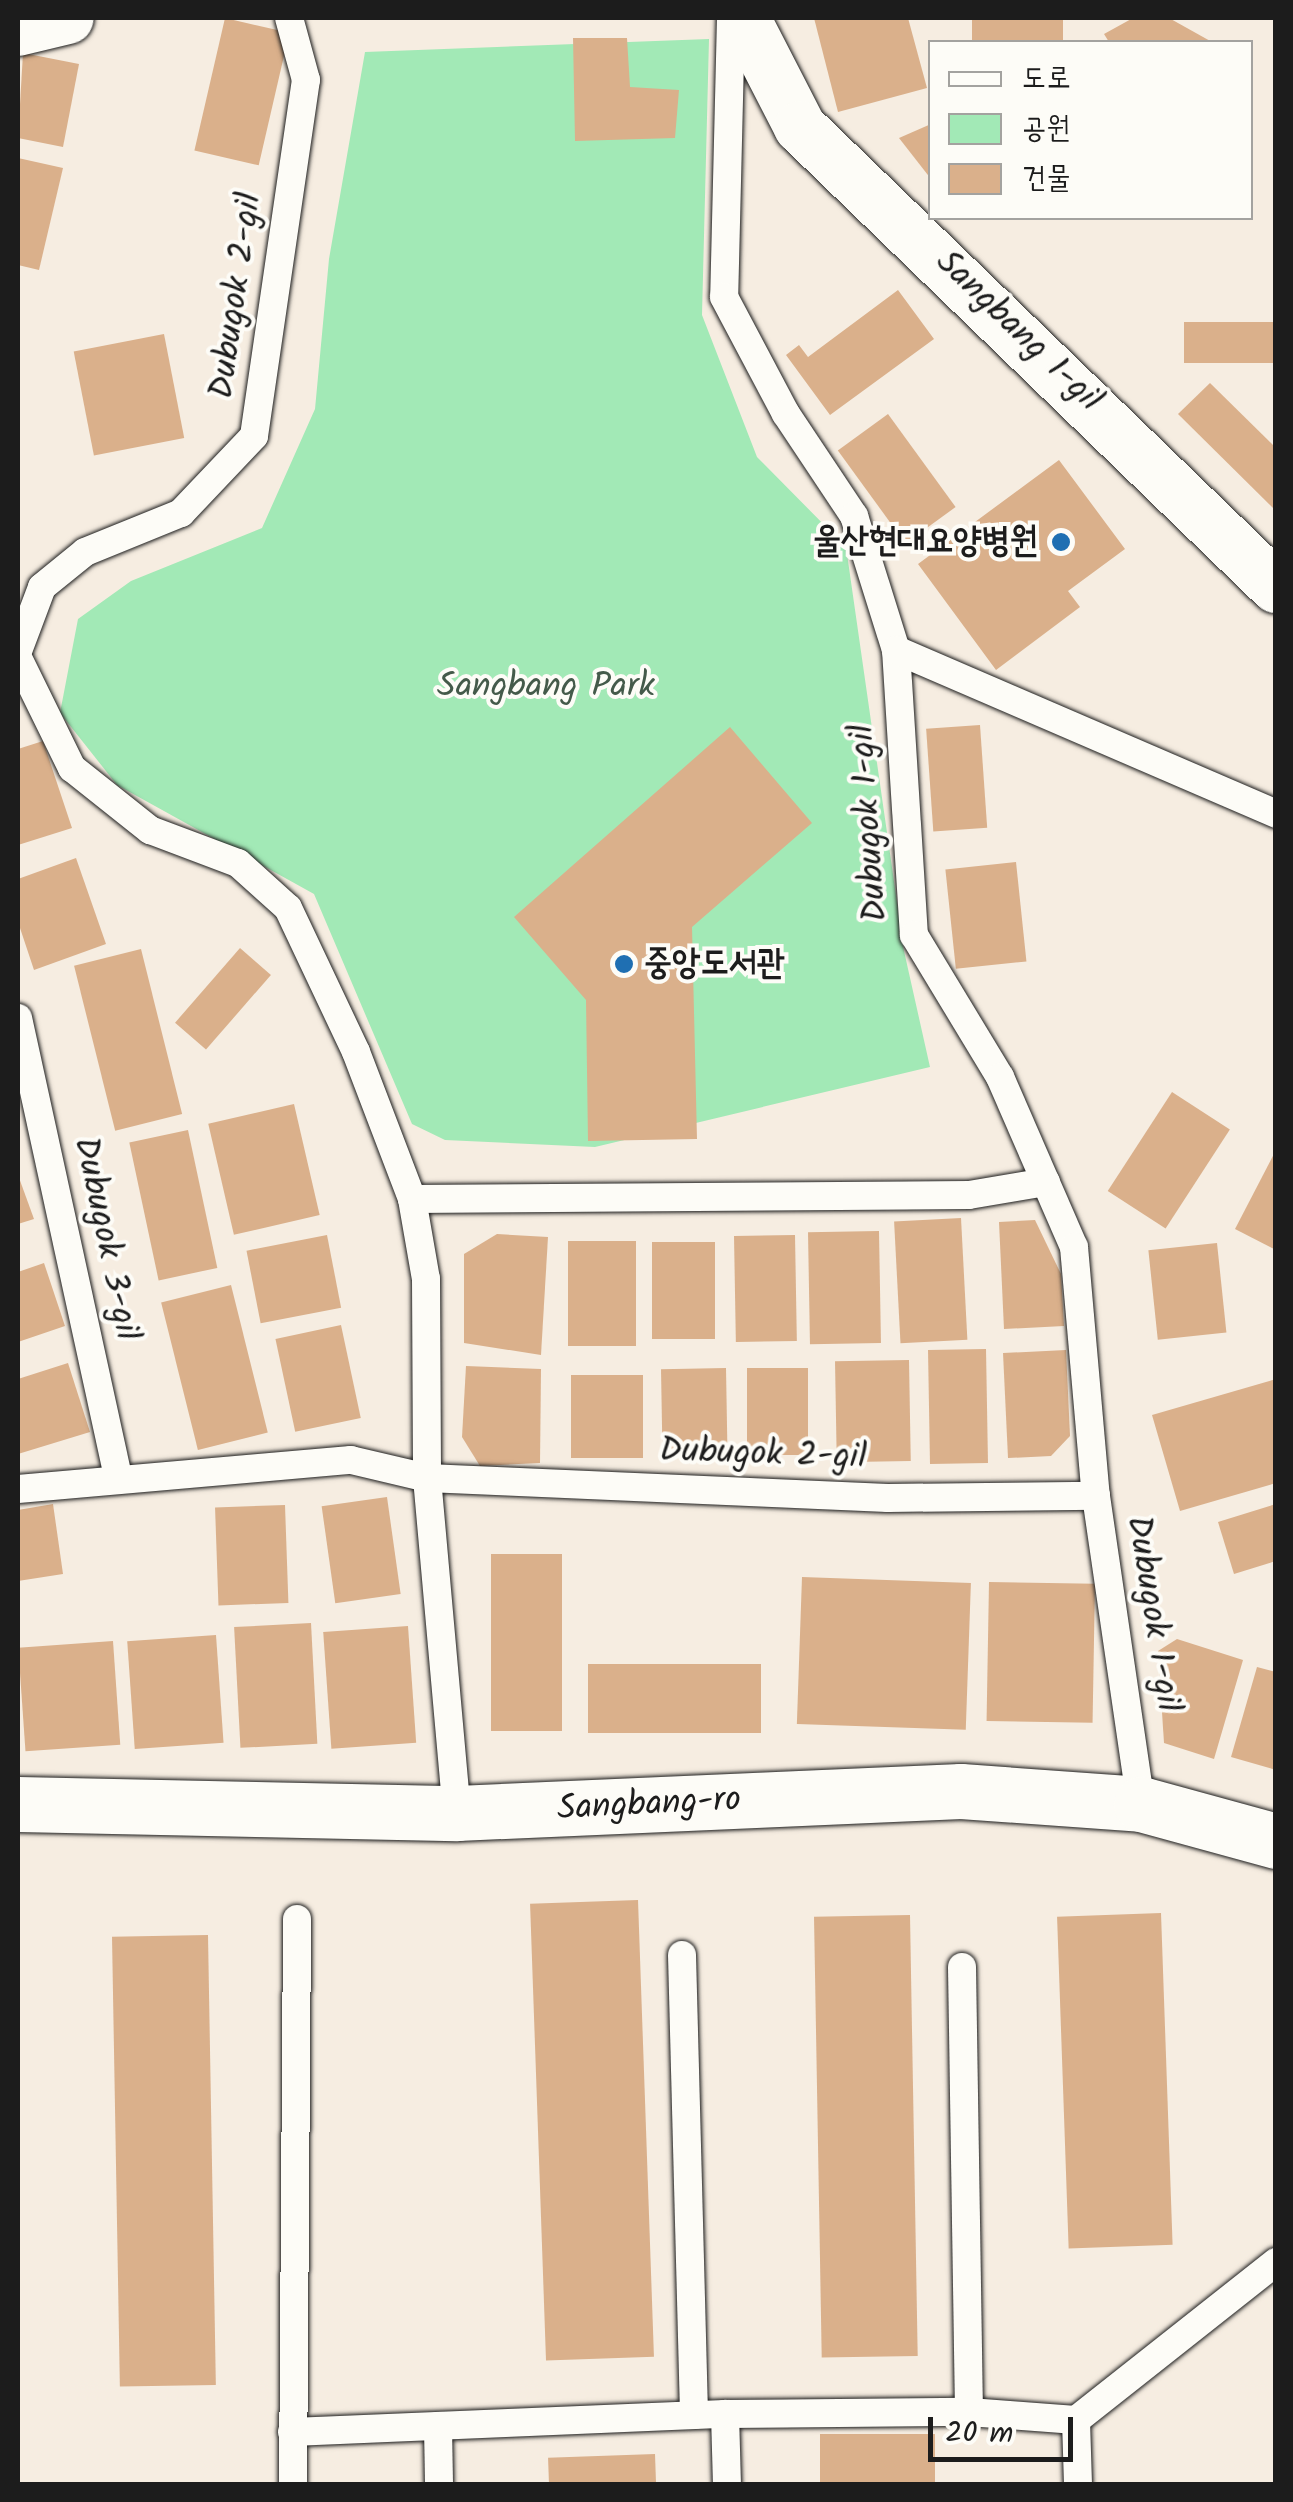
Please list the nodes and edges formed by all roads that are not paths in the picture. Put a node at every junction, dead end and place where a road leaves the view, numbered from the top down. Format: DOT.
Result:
graph roads {
  1 [pos="68,18"];
  2 [pos="290,18"];
  3 [pos="732,18"];
  4 [pos="744,18"];
  5 [pos="18,30"];
  6 [pos="1276,587"];
  7 [pos="896,650"];
  8 [pos="18,654"];
  9 [pos="1276,814"];
  10 [pos="18,1018"];
  11 [pos="1046,1182"];
  12 [pos="412,1199"];
  13 [pos="118,1476"];
  14 [pos="428,1478"];
  15 [pos="18,1489"];
  16 [pos="1096,1496"];
  17 [pos="18,1804"];
  18 [pos="1141,1804"];
  19 [pos="457,1813"];
  20 [pos="1276,1841"];
  21 [pos="298,1920"];
  22 [pos="682,1955"];
  23 [pos="962,1967"];
  24 [pos="1276,2262"];
  25 [pos="969,2412"];
  26 [pos="725,2414"];
  27 [pos="694,2415"];
  28 [pos="1076,2420"];
  29 [pos="438,2426"];
  30 [pos="292,2432"];
  31 [pos="293,2484"];
  32 [pos="440,2484"];
  33 [pos="726,2484"];
  34 [pos="1078,2484"];
  1 -- 5 [label="street"];
  2 -- 8 [label="lane, Dubugok 2-gil"];
  3 -- 7 [label="lane, Dubugok 1-gil"];
  4 -- 6 [label="street, Sangbang 1-gil"];
  7 -- 9 [label="lane"];
  7 -- 11 [label="lane, Dubugok 1-gil"];
  8 -- 12 [label="lane, Dubugok 2-gil"];
  10 -- 13 [label="lane, Dubugok 3-gil"];
  11 -- 12 [label="lane"];
  11 -- 16 [label="lane, Dubugok 1-gil"];
  12 -- 14 [label="lane, Dubugok 2-gil"];
  13 -- 14 [label="lane"];
  13 -- 15 [label="lane"];
  14 -- 16 [label="lane, Dubugok 2-gil"];
  14 -- 19 [label="lane, Dubugok 2-gil"];
  16 -- 18 [label="lane, Dubugok 1-gil"];
  17 -- 19 [label="street, Sangbang-ro"];
  18 -- 19 [label="street, Sangbang-ro"];
  18 -- 20 [label="street, Sangbang-ro"];
  21 -- 30 [label="lane"];
  22 -- 27 [label="lane"];
  23 -- 25 [label="lane"];
  24 -- 28 [label="lane"];
  25 -- 26 [label="lane"];
  25 -- 28 [label="lane"];
  26 -- 27 [label="lane"];
  26 -- 33 [label="lane"];
  27 -- 29 [label="lane"];
  28 -- 34 [label="lane"];
  29 -- 30 [label="lane"];
  29 -- 32 [label="lane"];
  30 -- 31 [label="lane"];
}
